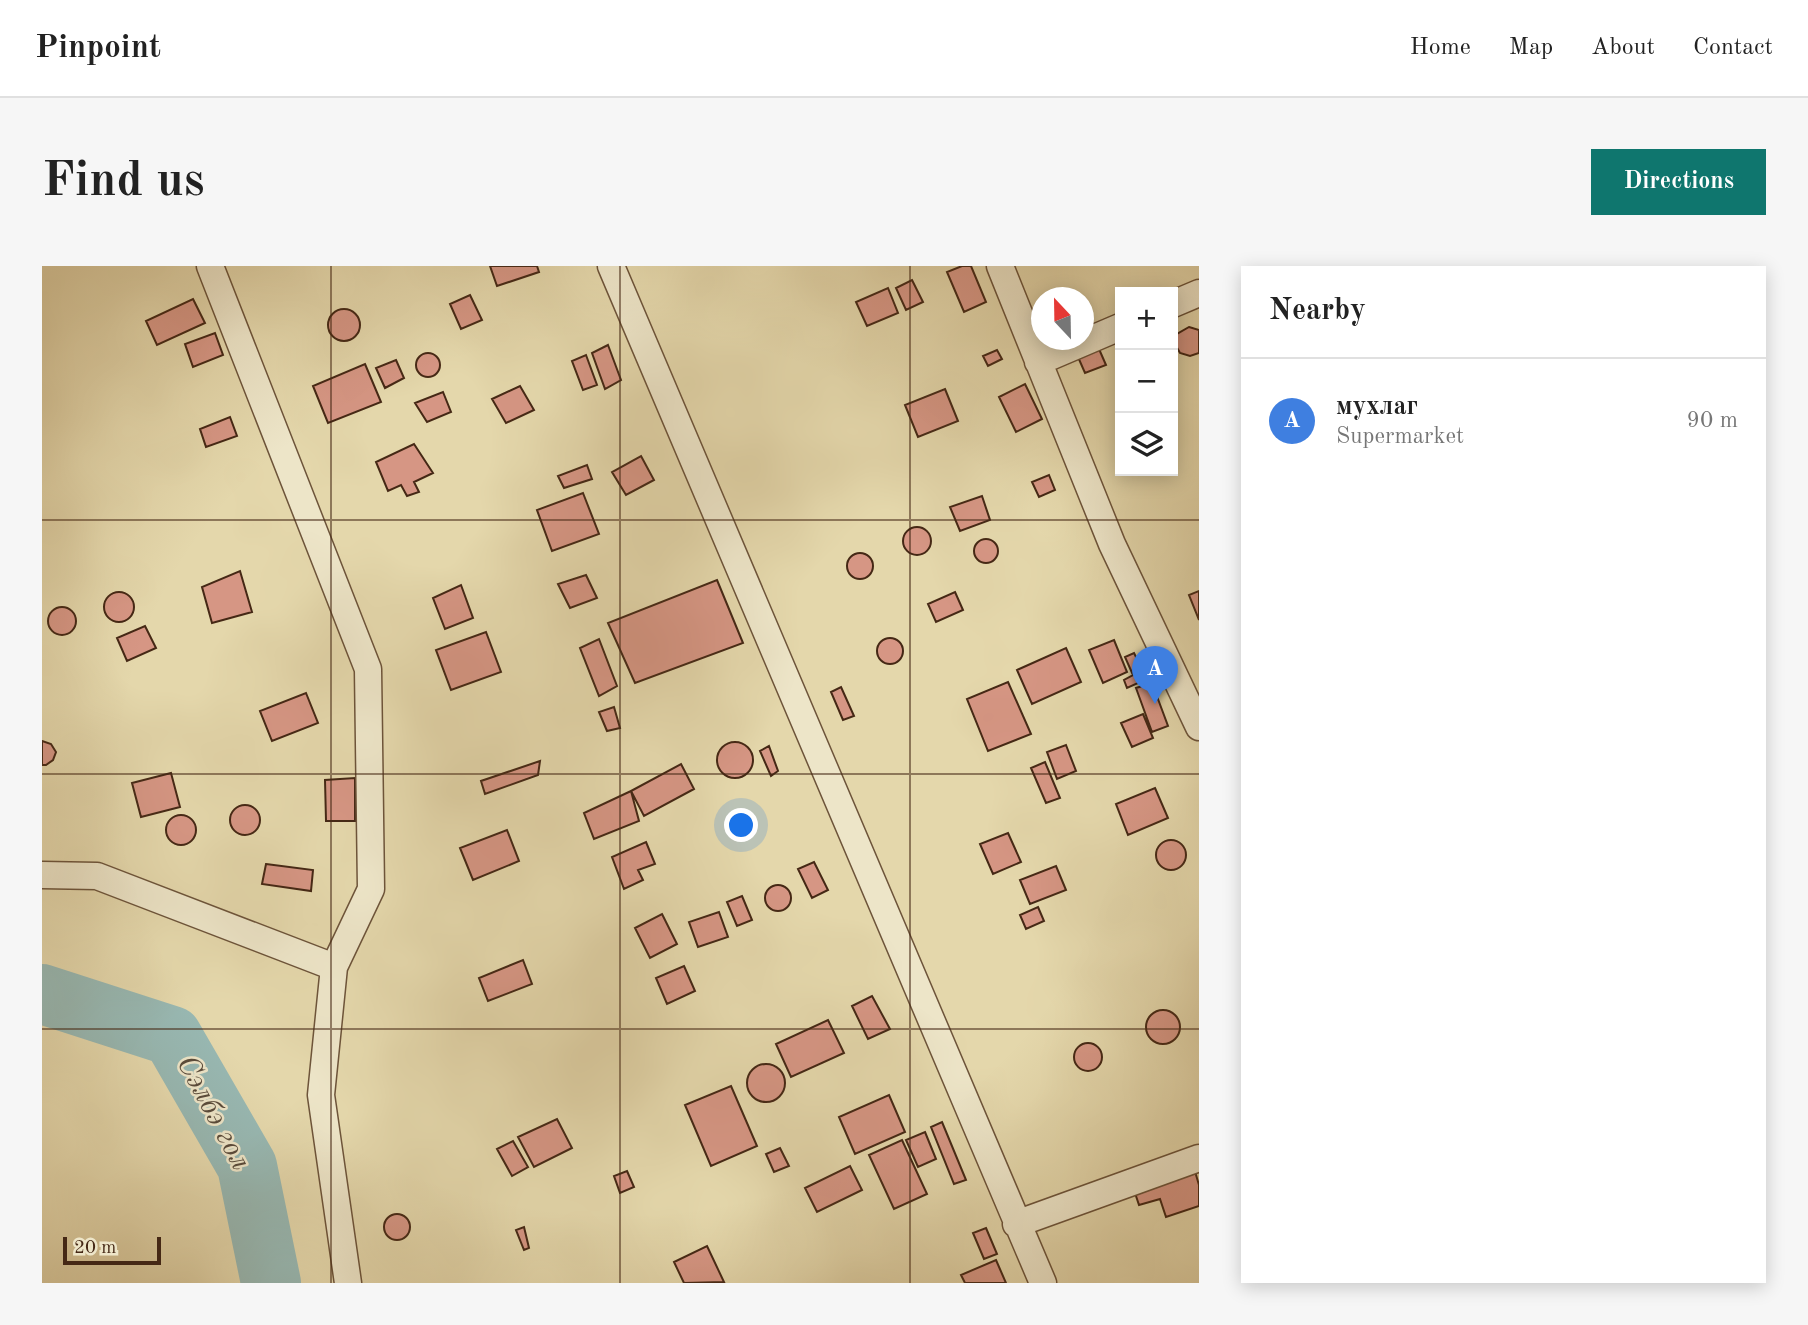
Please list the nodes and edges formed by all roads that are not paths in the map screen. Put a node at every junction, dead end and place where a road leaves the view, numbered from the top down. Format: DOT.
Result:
graph roads {
  1 [pos="210,266"];
  2 [pos="611,266"];
  3 [pos="1000,266"];
  4 [pos="1199,293"];
  5 [pos="1178,302"];
  6 [pos="1115,329"];
  7 [pos="1038,362"];
  8 [pos="1199,727"];
  9 [pos="42,875"];
  10 [pos="334,967"];
  11 [pos="1199,1158"];
  12 [pos="1016,1224"];
  13 [pos="348,1283"];
  14 [pos="1043,1283"];
  1 -- 10 [label="street"];
  2 -- 12 [label="street"];
  3 -- 7 [label="street"];
  4 -- 5 [label="street"];
  6 -- 7 [label="street"];
  7 -- 8 [label="street"];
  9 -- 10 [label="street"];
  10 -- 13 [label="street"];
  11 -- 12 [label="street"];
  12 -- 14 [label="street"];
}
